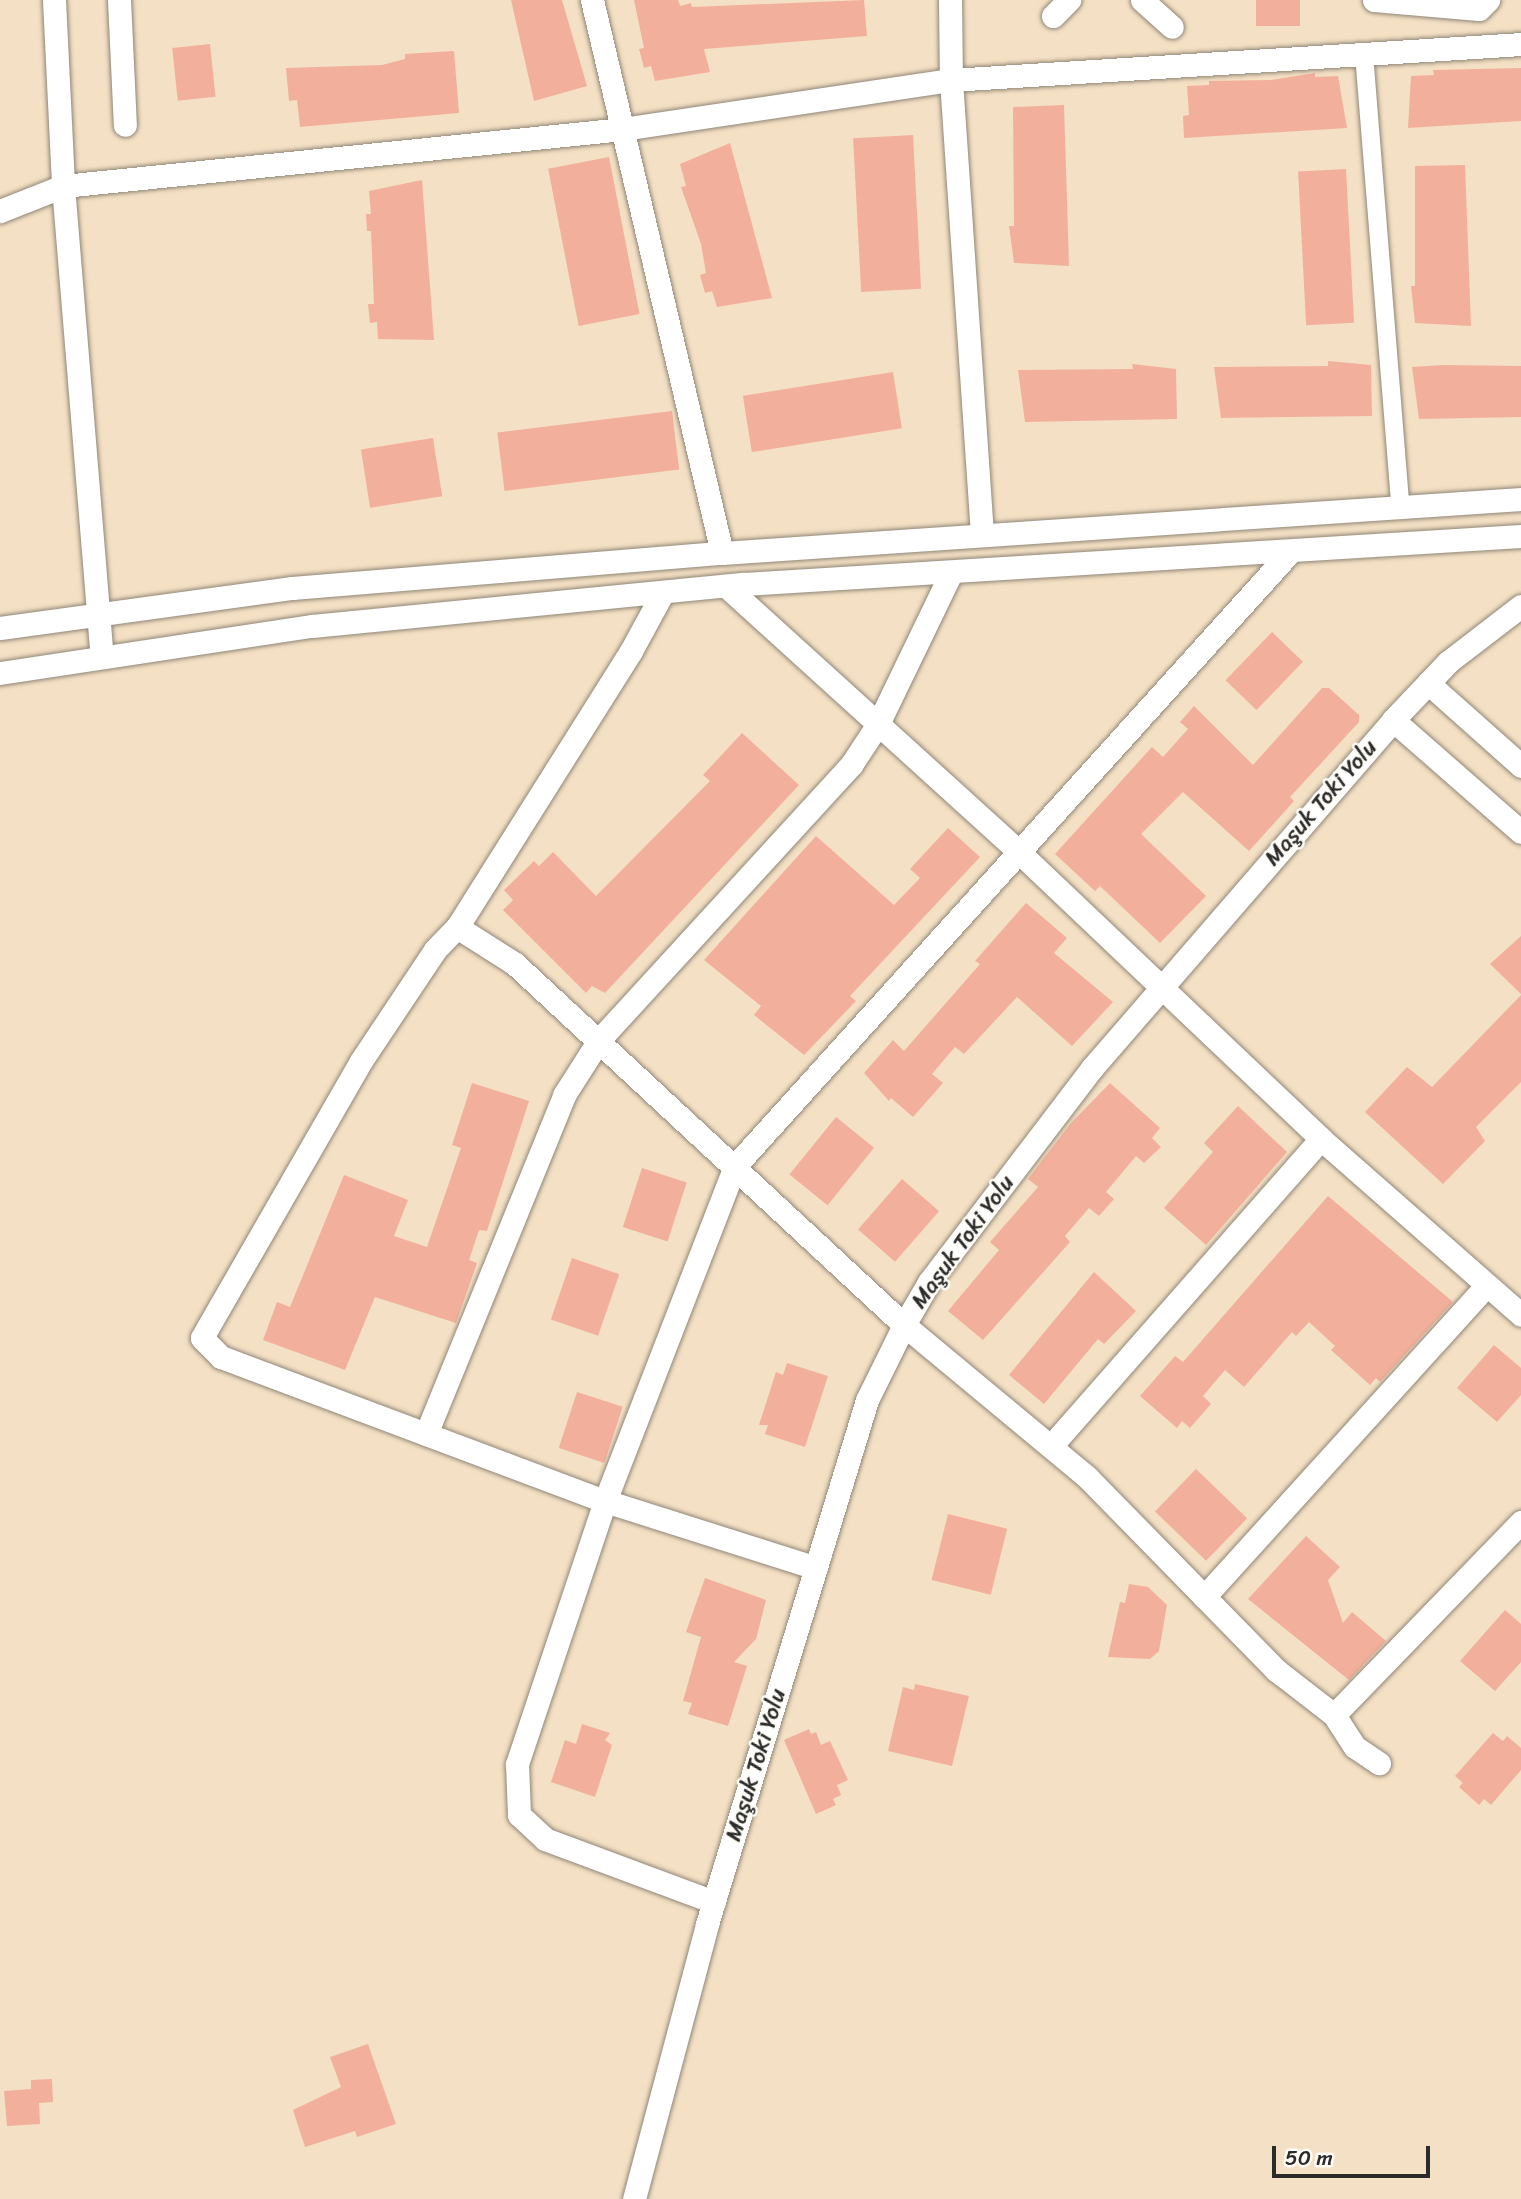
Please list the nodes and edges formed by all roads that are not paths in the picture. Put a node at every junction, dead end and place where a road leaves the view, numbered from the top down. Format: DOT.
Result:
graph roads {
  1 [pos="54,0"];
  2 [pos="119,0"];
  3 [pos="592,0"];
  4 [pos="950,0"];
  5 [pos="1142,0"];
  6 [pos="1375,0"];
  7 [pos="1488,0"];
  8 [pos="1172,27"];
  9 [pos="1521,44"];
  10 [pos="1364,54"];
  11 [pos="951,80"];
  12 [pos="125,125"];
  13 [pos="623,129"];
  14 [pos="63,186"];
  15 [pos="0,211"];
  16 [pos="1521,499"];
  17 [pos="1400,506"];
  18 [pos="982,535"];
  19 [pos="1521,536"];
  20 [pos="1290,552"];
  21 [pos="722,553"];
  22 [pos="951,573"];
  23 [pos="726,586"];
  24 [pos="663,592"];
  25 [pos="1521,606"];
  26 [pos="99,612"];
  27 [pos="0,628"];
  28 [pos="103,656"];
  29 [pos="0,673"];
  30 [pos="1428,683"];
  31 [pos="1393,720"];
  32 [pos="878,723"];
  33 [pos="1521,766"];
  34 [pos="1521,832"];
  35 [pos="1020,853"];
  36 [pos="457,927"];
  37 [pos="1163,987"];
  38 [pos="599,1040"];
  39 [pos="1321,1139"];
  40 [pos="735,1166"];
  41 [pos="1487,1285"];
  42 [pos="1521,1315"];
  43 [pos="904,1325"];
  44 [pos="426,1434"];
  45 [pos="1051,1446"];
  46 [pos="605,1500"];
  47 [pos="1521,1522"];
  48 [pos="816,1567"];
  49 [pos="1204,1597"];
  50 [pos="1334,1715"];
  51 [pos="1379,1763"];
  52 [pos="714,1902"];
  53 [pos="634,2199"];
  1 -- 14 [label="street"];
  2 -- 12 [label="street"];
  3 -- 13 [label="street"];
  4 -- 11 [label="street"];
  5 -- 8 [label="street"];
  6 -- 7 [label="street"];
  9 -- 10 [label="street"];
  10 -- 11 [label="street"];
  10 -- 17 [label="street"];
  11 -- 13 [label="street"];
  11 -- 18 [label="street"];
  13 -- 14 [label="street"];
  13 -- 21 [label="street"];
  14 -- 15 [label="street"];
  14 -- 26 [label="street"];
  16 -- 17 [label="street"];
  17 -- 18 [label="street"];
  18 -- 21 [label="street"];
  19 -- 20 [label="street"];
  20 -- 22 [label="street"];
  20 -- 35 [label="street"];
  21 -- 26 [label="street"];
  22 -- 23 [label="street"];
  22 -- 32 [label="street"];
  23 -- 24 [label="street"];
  23 -- 32 [label="street"];
  24 -- 28 [label="street"];
  24 -- 36 [label="street"];
  25 -- 30 [label="street, Maşuk Toki Yolu"];
  26 -- 27 [label="street"];
  26 -- 28 [label="street"];
  28 -- 29 [label="street"];
  30 -- 31 [label="street, Maşuk Toki Yolu"];
  30 -- 33 [label="street"];
  31 -- 34 [label="street"];
  31 -- 37 [label="street, Maşuk Toki Yolu"];
  32 -- 35 [label="street"];
  32 -- 38 [label="street"];
  35 -- 37 [label="street"];
  35 -- 40 [label="street"];
  36 -- 38 [label="street"];
  36 -- 44 [label="street"];
  37 -- 39 [label="street"];
  37 -- 43 [label="street, Maşuk Toki Yolu"];
  38 -- 40 [label="street"];
  38 -- 44 [label="street"];
  39 -- 41 [label="street"];
  39 -- 45 [label="street"];
  40 -- 43 [label="street"];
  40 -- 46 [label="street"];
  41 -- 42 [label="street"];
  41 -- 49 [label="street"];
  43 -- 45 [label="street"];
  43 -- 48 [label="street, Maşuk Toki Yolu"];
  44 -- 46 [label="street"];
  45 -- 49 [label="street"];
  46 -- 48 [label="street"];
  46 -- 52 [label="street"];
  47 -- 50 [label="street"];
  48 -- 52 [label="street, Maşuk Toki Yolu"];
  49 -- 50 [label="street"];
  50 -- 51 [label="street"];
  52 -- 53 [label="street, Maşuk Toki Yolu"];
}
